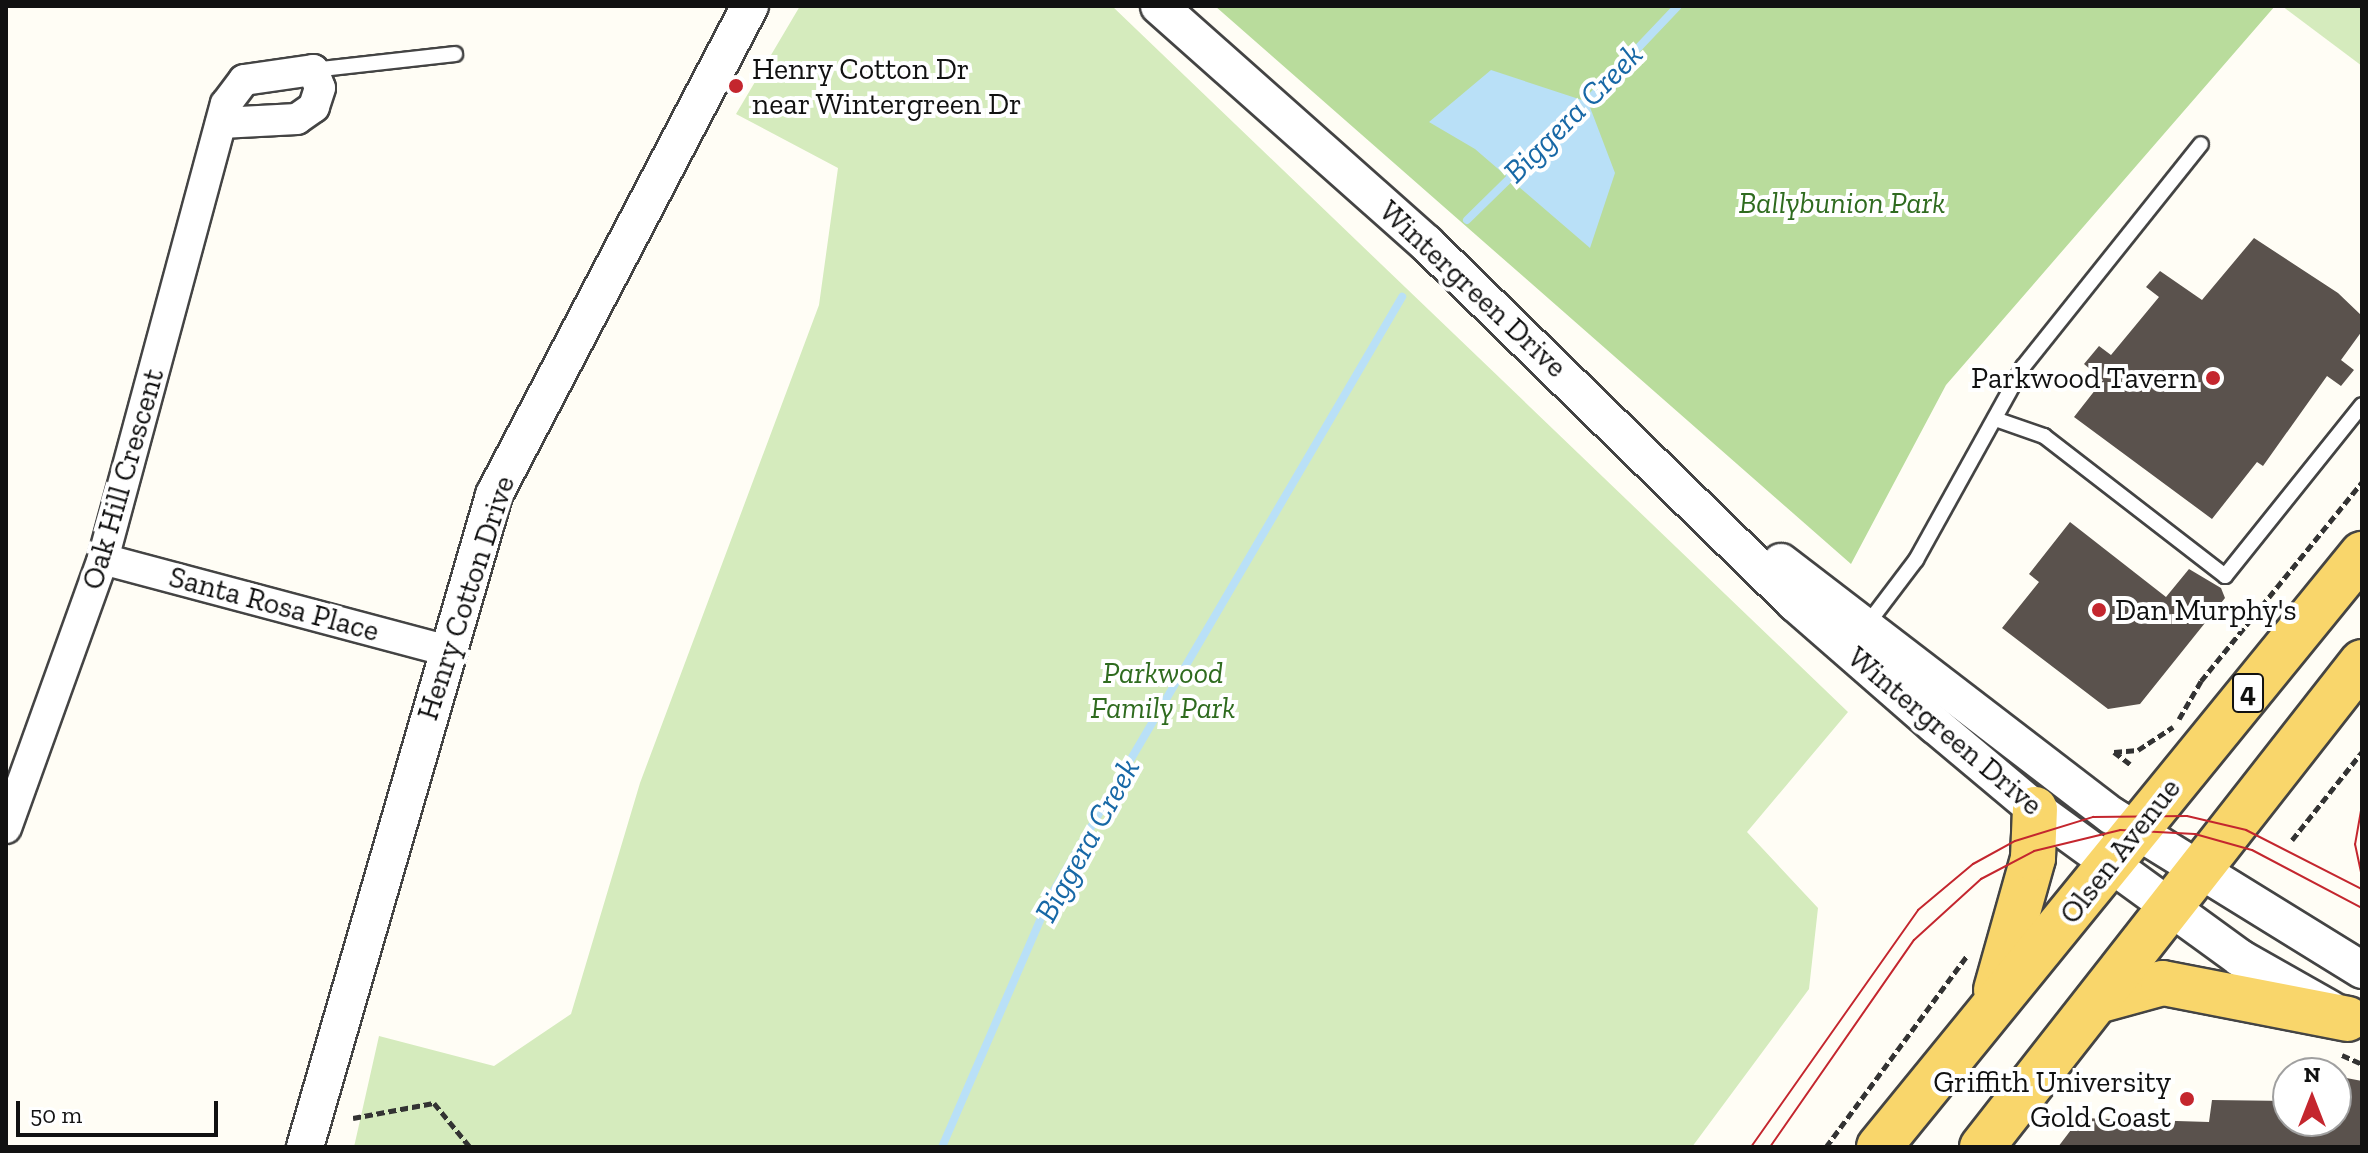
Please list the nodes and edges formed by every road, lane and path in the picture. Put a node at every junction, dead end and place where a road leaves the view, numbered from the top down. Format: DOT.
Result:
graph roads {
  1 [pos="750,6"];
  2 [pos="1159,6"];
  3 [pos="1191,6"];
  4 [pos="455,54"];
  5 [pos="313,70"];
  6 [pos="1258,88"];
  7 [pos="221,123"];
  8 [pos="2201,144"];
  9 [pos="2362,405"];
  10 [pos="1998,420"];
  11 [pos="2362,482"];
  12 [pos="1687,491"];
  13 [pos="2362,554"];
  14 [pos="103,559"];
  15 [pos="1866,626"];
  16 [pos="445,650"];
  17 [pos="2362,662"];
  18 [pos="2362,752"];
  19 [pos="2130,764"];
  20 [pos="2035,809"];
  21 [pos="6,828"];
  22 [pos="2292,840"];
  23 [pos="2120,845"];
  24 [pos="2197,869"];
  25 [pos="2171,906"];
  26 [pos="1972,950"];
  27 [pos="2362,970"];
  28 [pos="1993,1000"];
  29 [pos="2097,1001"];
  30 [pos="2355,1023"];
  31 [pos="353,1118"];
  32 [pos="308,1144"];
  33 [pos="470,1147"];
  34 [pos="1826,1147"];
  35 [pos="1879,1147"];
  36 [pos="1982,1147"];
  1 -- 16 [label="street, Henry Cotton Drive"];
  2 -- 6 [label="street, Wintergreen Drive"];
  3 -- 6 [label="street, Wintergreen Drive"];
  4 -- 5 [label="lane, Oak Hill Crescent"];
  5 -- 7 [label="street, Oak Hill Crescent"];
  5 -- 7 [label="street"];
  6 -- 12 [label="street, Wintergreen Drive"];
  7 -- 14 [label="street, Oak Hill Crescent"];
  8 -- 10 [label="lane"];
  9 -- 10 [label="lane"];
  10 -- 15 [label="lane"];
  11 -- 19 [label="path"];
  12 -- 15 [label="street, Wintergreen Drive"];
  12 -- 20 [label="street, Wintergreen Drive"];
  13 -- 23 [label="main road, Olsen Avenue / 4"];
  14 -- 16 [label="street, Santa Rosa Place"];
  14 -- 21 [label="street, Oak Hill Crescent"];
  15 -- 23 [label="street, Wintergreen Drive"];
  16 -- 32 [label="street, Henry Cotton Drive"];
  17 -- 24 [label="main road, 4"];
  18 -- 22 [label="path"];
  20 -- 23 [label="street, Wintergreen Drive"];
  20 -- 28 [label="main road"];
  23 -- 24 [label="street"];
  23 -- 25 [label="street"];
  23 -- 28 [label="main road, Olsen Avenue / 4"];
  24 -- 25 [label="main road, 4"];
  24 -- 27 [label="street"];
  25 -- 29 [label="main road, 4"];
  25 -- 30 [label="street"];
  26 -- 34 [label="path"];
  28 -- 35 [label="main road, Olsen Avenue / 4"];
  29 -- 30 [label="main road"];
  29 -- 36 [label="main road, 4"];
  31 -- 33 [label="path"];
}
